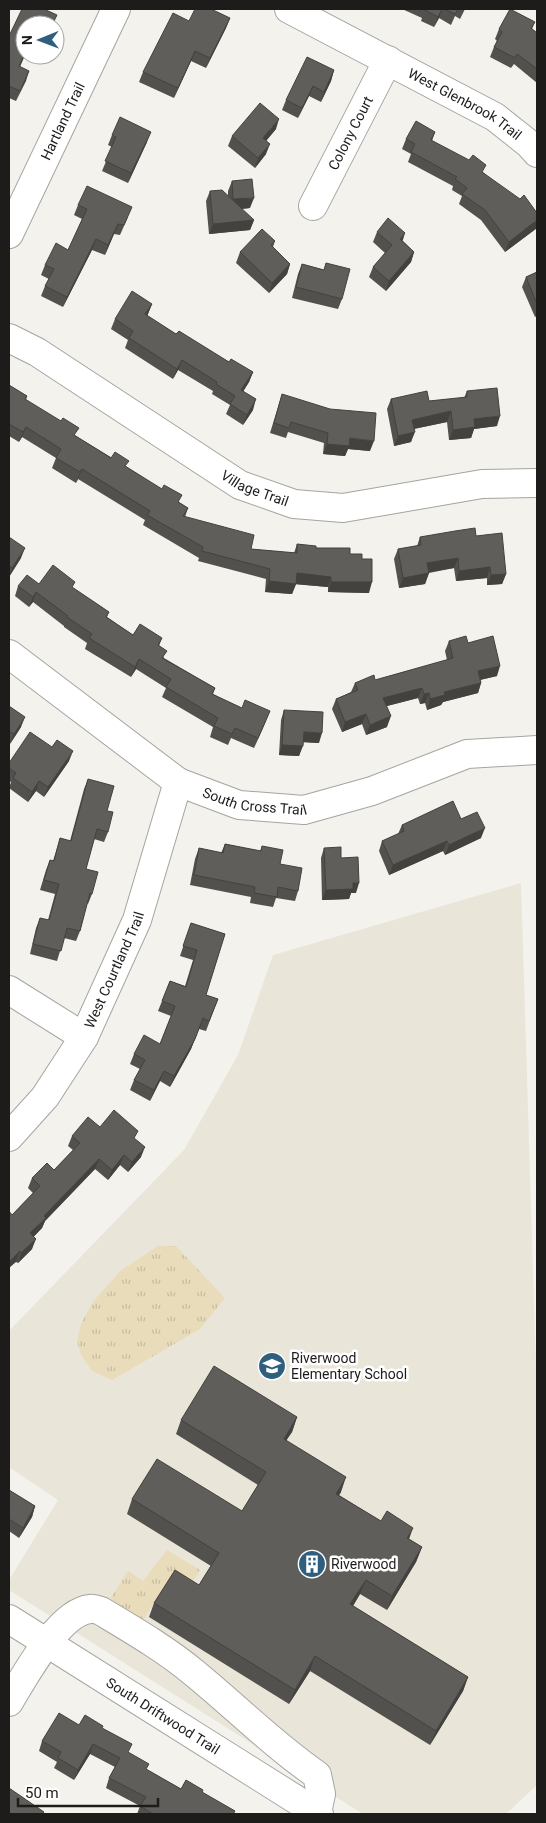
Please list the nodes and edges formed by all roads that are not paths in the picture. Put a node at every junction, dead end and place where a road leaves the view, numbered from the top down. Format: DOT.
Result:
graph roads {
  1 [pos="116,9"];
  2 [pos="289,9"];
  3 [pos="388,60"];
  4 [pos="537,153"];
  5 [pos="313,206"];
  6 [pos="9,234"];
  7 [pos="9,338"];
  8 [pos="537,483"];
  9 [pos="9,654"];
  10 [pos="537,750"];
  11 [pos="178,782"];
  12 [pos="9,990"];
  13 [pos="84,1037"];
  14 [pos="9,1137"];
  15 [pos="9,1619"];
  16 [pos="46,1643"];
  17 [pos="9,1702"];
  18 [pos="318,1814"];
  1 -- 6 [label="street, Hartland Trail"];
  2 -- 3 [label="street, West Glenbrook Trail"];
  3 -- 4 [label="street, West Glenbrook Trail"];
  3 -- 5 [label="street, Colony Court"];
  7 -- 8 [label="street, Village Trail"];
  9 -- 11 [label="street, South Cross Trail"];
  10 -- 11 [label="street, South Cross Trail"];
  11 -- 13 [label="street, West Courtland Trail"];
  12 -- 13 [label="street"];
  13 -- 14 [label="street, West Courtland Trail"];
  15 -- 16 [label="street, South Driftwood Trail"];
  16 -- 17 [label="street"];
  16 -- 18 [label="street, South Driftwood Trail"];
  16 -- 18 [label="street"];
}
